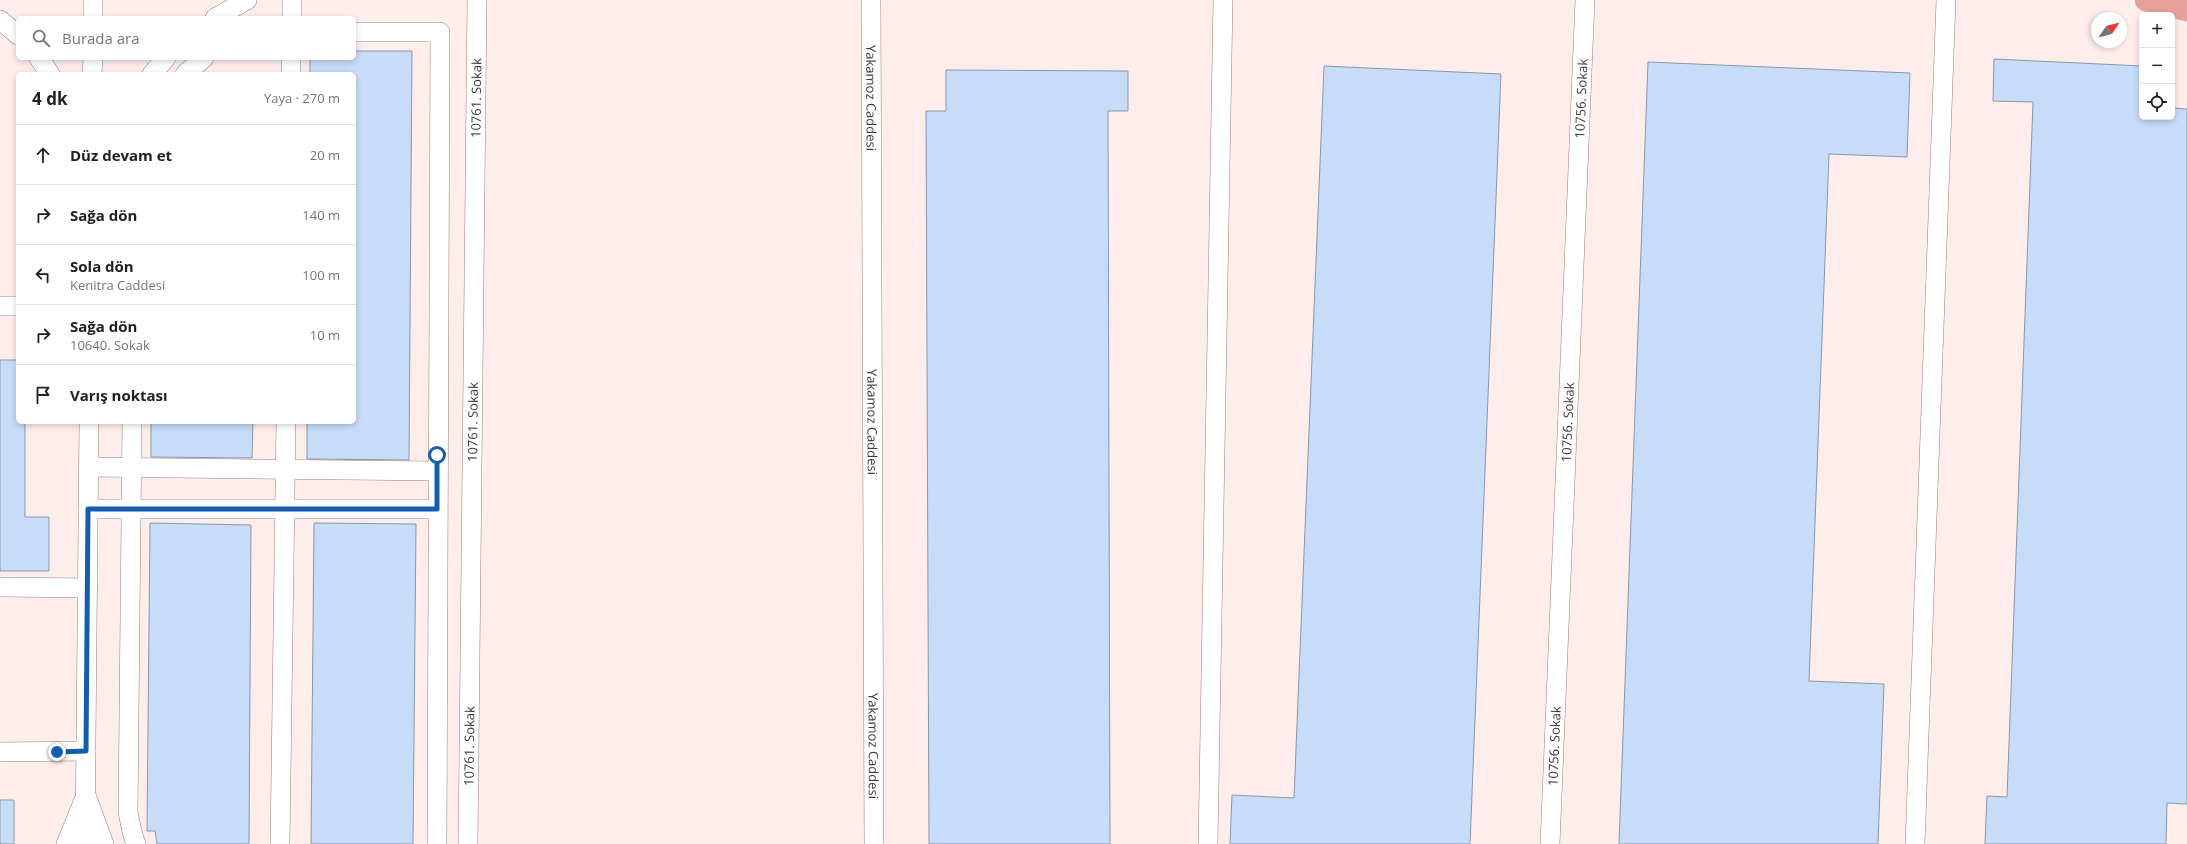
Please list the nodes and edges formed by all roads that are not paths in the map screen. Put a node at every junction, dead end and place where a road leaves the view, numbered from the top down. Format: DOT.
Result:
graph roads {
  1 [pos="93,0"];
  2 [pos="247,0"];
  3 [pos="292,0"];
  4 [pos="477,0"];
  5 [pos="871,0"];
  6 [pos="1224,0"];
  7 [pos="1585,0"];
  8 [pos="1946,0"];
  9 [pos="2146,0"];
  10 [pos="2187,10"];
  11 [pos="93,16"];
  12 [pos="218,16"];
  13 [pos="292,16"];
  14 [pos="0,20"];
  15 [pos="356,32"];
  16 [pos="16,33"];
  17 [pos="40,60"];
  18 [pos="92,60"];
  19 [pos="164,60"];
  20 [pos="202,60"];
  21 [pos="291,60"];
  22 [pos="48,72"];
  23 [pos="92,72"];
  24 [pos="154,72"];
  25 [pos="187,72"];
  26 [pos="291,72"];
  27 [pos="0,306"];
  28 [pos="16,306"];
  29 [pos="89,424"];
  30 [pos="132,424"];
  31 [pos="286,424"];
  32 [pos="89,467"];
  33 [pos="132,468"];
  34 [pos="285,469"];
  35 [pos="437,471"];
  36 [pos="88,509"];
  37 [pos="131,509"];
  38 [pos="285,509"];
  39 [pos="437,509"];
  40 [pos="0,587"];
  41 [pos="88,588"];
  42 [pos="86,751"];
  43 [pos="0,752"];
  44 [pos="86,795"];
  45 [pos="66,844"];
  46 [pos="85,844"];
  47 [pos="104,844"];
  48 [pos="136,844"];
  49 [pos="280,844"];
  50 [pos="437,844"];
  51 [pos="468,844"];
  52 [pos="874,844"];
  53 [pos="1208,844"];
  54 [pos="1550,844"];
  55 [pos="1915,844"];
  1 -- 11 [label="street"];
  2 -- 12 [label="street"];
  3 -- 13 [label="street"];
  4 -- 51 [label="street, 10761. Sokak"];
  5 -- 52 [label="street, Yakamoz Caddesi"];
  6 -- 53 [label="street"];
  7 -- 54 [label="street, 10756. Sokak"];
  8 -- 55 [label="street"];
  9 -- 10 [label="main road"];
  14 -- 16 [label="street"];
  15 -- 35 [label="street"];
  17 -- 22 [label="street"];
  18 -- 23 [label="street"];
  19 -- 24 [label="street"];
  20 -- 25 [label="street"];
  21 -- 26 [label="street"];
  27 -- 28 [label="street"];
  29 -- 32 [label="street"];
  30 -- 33 [label="street"];
  31 -- 34 [label="street"];
  32 -- 33 [label="street"];
  32 -- 36 [label="street"];
  33 -- 34 [label="street"];
  33 -- 37 [label="street"];
  34 -- 35 [label="street"];
  34 -- 38 [label="street"];
  35 -- 39 [label="street"];
  36 -- 37 [label="street"];
  36 -- 41 [label="street"];
  37 -- 38 [label="street"];
  37 -- 48 [label="street"];
  38 -- 39 [label="street"];
  38 -- 49 [label="street"];
  39 -- 50 [label="street"];
  40 -- 41 [label="street"];
  41 -- 42 [label="street"];
  42 -- 43 [label="street"];
  42 -- 44 [label="street"];
  44 -- 45 [label="street"];
  44 -- 46 [label="street"];
  44 -- 47 [label="street"];
}
